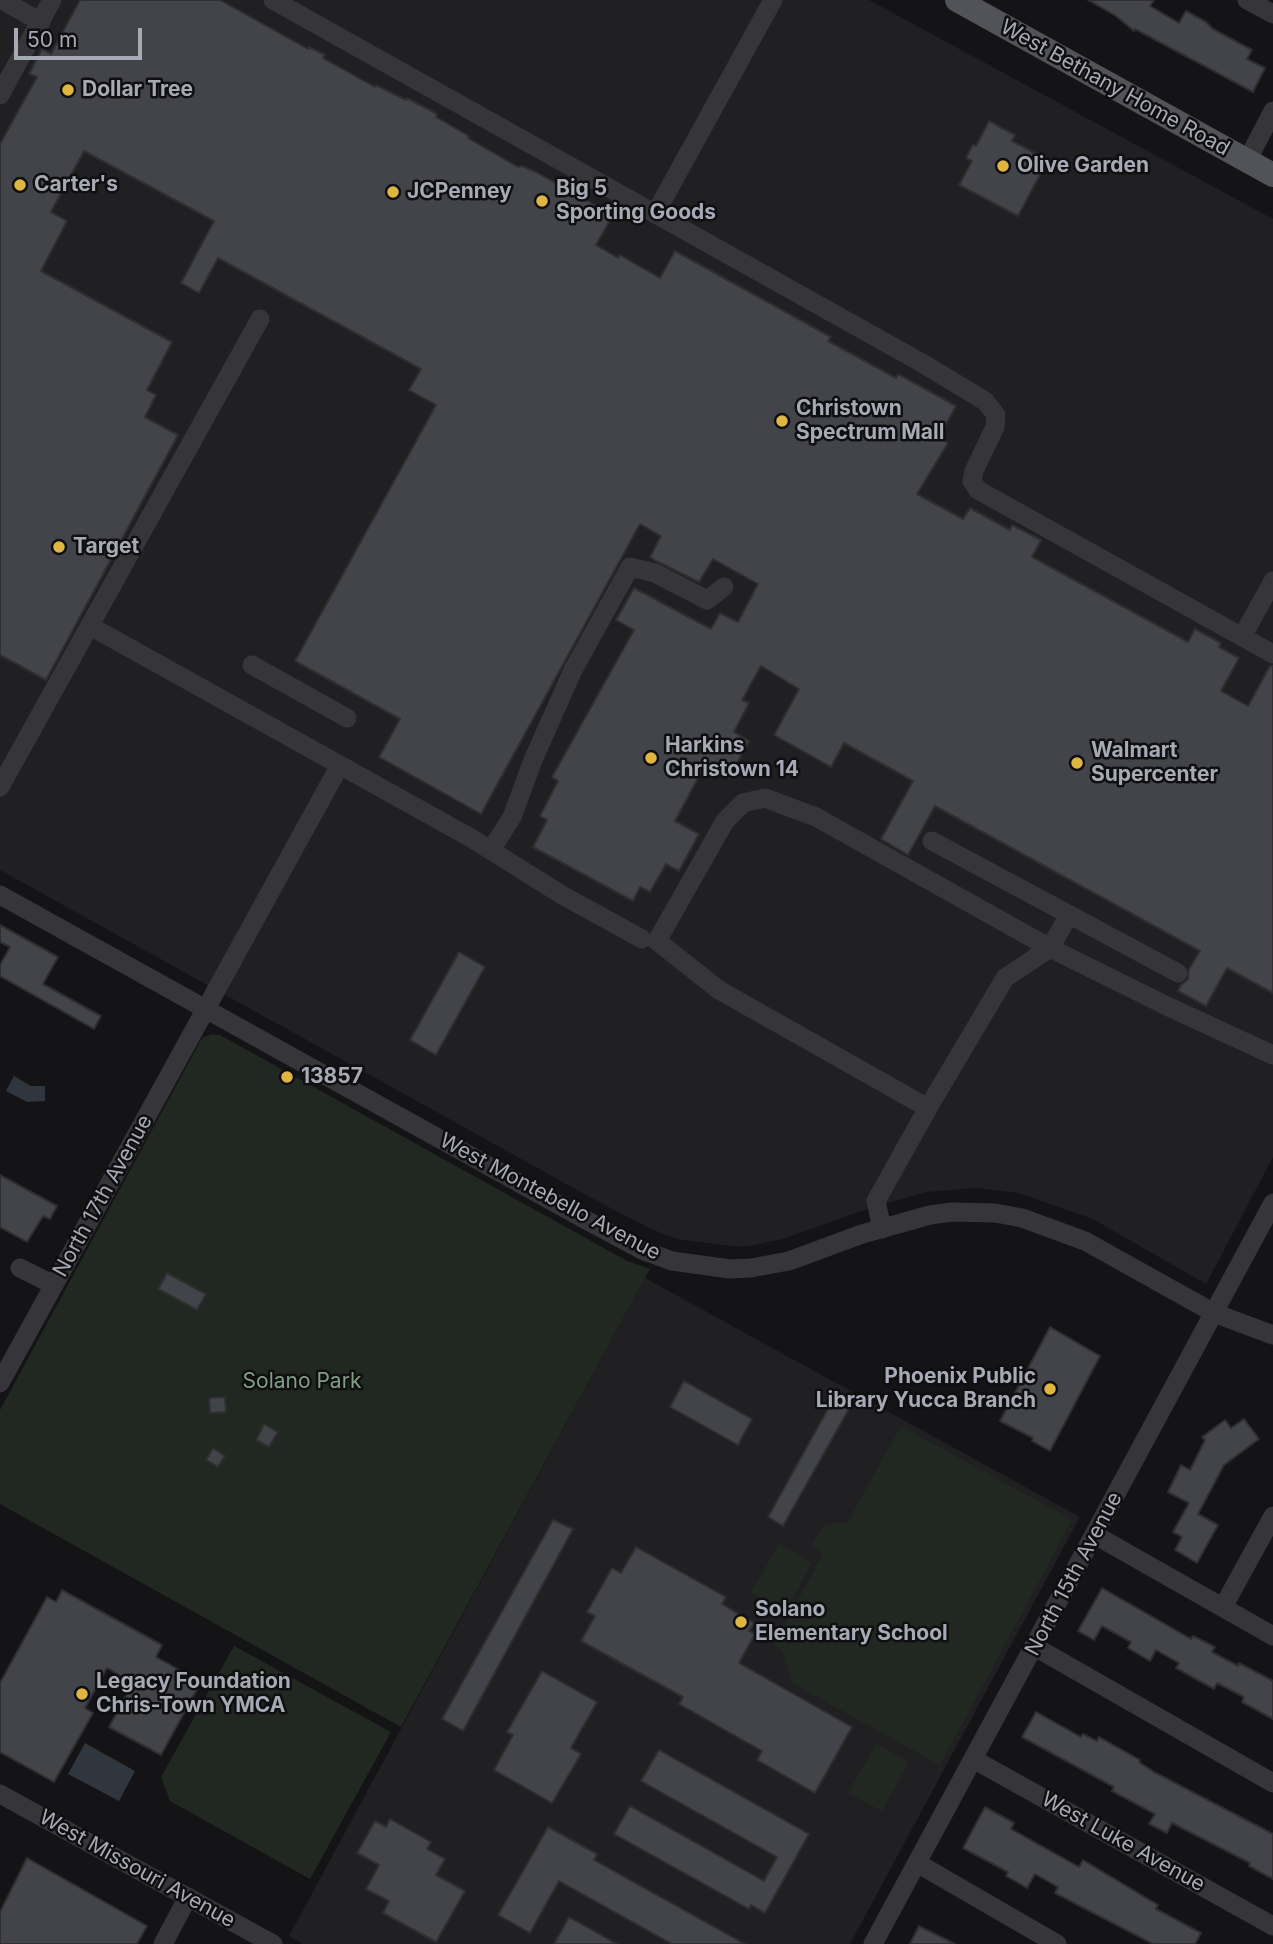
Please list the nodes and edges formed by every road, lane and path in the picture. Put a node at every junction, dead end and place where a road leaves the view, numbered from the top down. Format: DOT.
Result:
graph roads {
  1 [pos="2,0"];
  2 [pos="52,0"];
  3 [pos="273,0"];
  4 [pos="773,0"];
  5 [pos="957,0"];
  6 [pos="1247,0"];
  7 [pos="1273,14"];
  8 [pos="41,22"];
  9 [pos="0,95"];
  10 [pos="1273,111"];
  11 [pos="1247,161"];
  12 [pos="1273,176"];
  13 [pos="655,214"];
  14 [pos="260,320"];
  15 [pos="1273,581"];
  16 [pos="724,587"];
  17 [pos="90,626"];
  18 [pos="1242,637"];
  19 [pos="1273,654"];
  20 [pos="252,665"];
  21 [pos="347,718"];
  22 [pos="340,765"];
  23 [pos="0,787"];
  24 [pos="932,841"];
  25 [pos="491,850"];
  26 [pos="0,895"];
  27 [pos="1069,915"];
  28 [pos="642,939"];
  29 [pos="1050,948"];
  30 [pos="1178,973"];
  31 [pos="206,1010"];
  32 [pos="1269,1045"];
  33 [pos="928,1108"];
  34 [pos="1273,1203"];
  35 [pos="882,1228"];
  36 [pos="20,1268"];
  37 [pos="54,1285"];
  38 [pos="1214,1313"];
  39 [pos="1273,1335"];
  40 [pos="0,1382"];
  41 [pos="1273,1516"];
  42 [pos="1095,1535"];
  43 [pos="1223,1607"];
  44 [pos="1273,1636"];
  45 [pos="1035,1647"];
  46 [pos="973,1759"];
  47 [pos="1273,1783"];
  48 [pos="0,1794"];
  49 [pos="917,1863"];
  50 [pos="188,1897"];
  51 [pos="1273,1926"];
  52 [pos="163,1944"];
  53 [pos="273,1944"];
  54 [pos="873,1944"];
  55 [pos="1057,1944"];
  1 -- 8 [label="street"];
  2 -- 8 [label="street"];
  3 -- 13 [label="street"];
  4 -- 13 [label="street"];
  5 -- 11 [label="main road, West Bethany Home Road"];
  6 -- 7 [label="street"];
  8 -- 9 [label="street"];
  10 -- 11 [label="street"];
  11 -- 12 [label="main road, West Bethany Home Road"];
  13 -- 18 [label="street"];
  14 -- 17 [label="street"];
  15 -- 18 [label="street"];
  16 -- 25 [label="street"];
  17 -- 22 [label="street"];
  17 -- 23 [label="street"];
  18 -- 19 [label="street"];
  20 -- 21 [label="street"];
  22 -- 25 [label="street"];
  22 -- 31 [label="street, North 17th Avenue"];
  24 -- 27 [label="street"];
  25 -- 28 [label="street"];
  26 -- 31 [label="street, West Montebello Avenue"];
  27 -- 29 [label="street"];
  27 -- 30 [label="street"];
  29 -- 32 [label="street"];
  29 -- 33 [label="street"];
  29 -- 33 [label="street"];
  31 -- 35 [label="street, West Montebello Avenue"];
  31 -- 37 [label="street, North 17th Avenue"];
  33 -- 35 [label="street"];
  34 -- 38 [label="street, North 15th Avenue"];
  35 -- 38 [label="street, West Montebello Avenue"];
  36 -- 37 [label="street"];
  37 -- 40 [label="street, North 17th Avenue"];
  38 -- 39 [label="street, West Montebello Avenue"];
  38 -- 42 [label="street, North 15th Avenue"];
  41 -- 43 [label="street"];
  42 -- 43 [label="street"];
  42 -- 45 [label="street, North 15th Avenue"];
  43 -- 44 [label="street"];
  45 -- 46 [label="street, North 15th Avenue"];
  45 -- 47 [label="street"];
  46 -- 49 [label="street, North 15th Avenue"];
  46 -- 51 [label="street, West Luke Avenue"];
  48 -- 50 [label="street, West Missouri Avenue"];
  49 -- 54 [label="street, North 15th Avenue"];
  49 -- 55 [label="street"];
  50 -- 52 [label="street"];
  50 -- 53 [label="street, West Missouri Avenue"];
}
